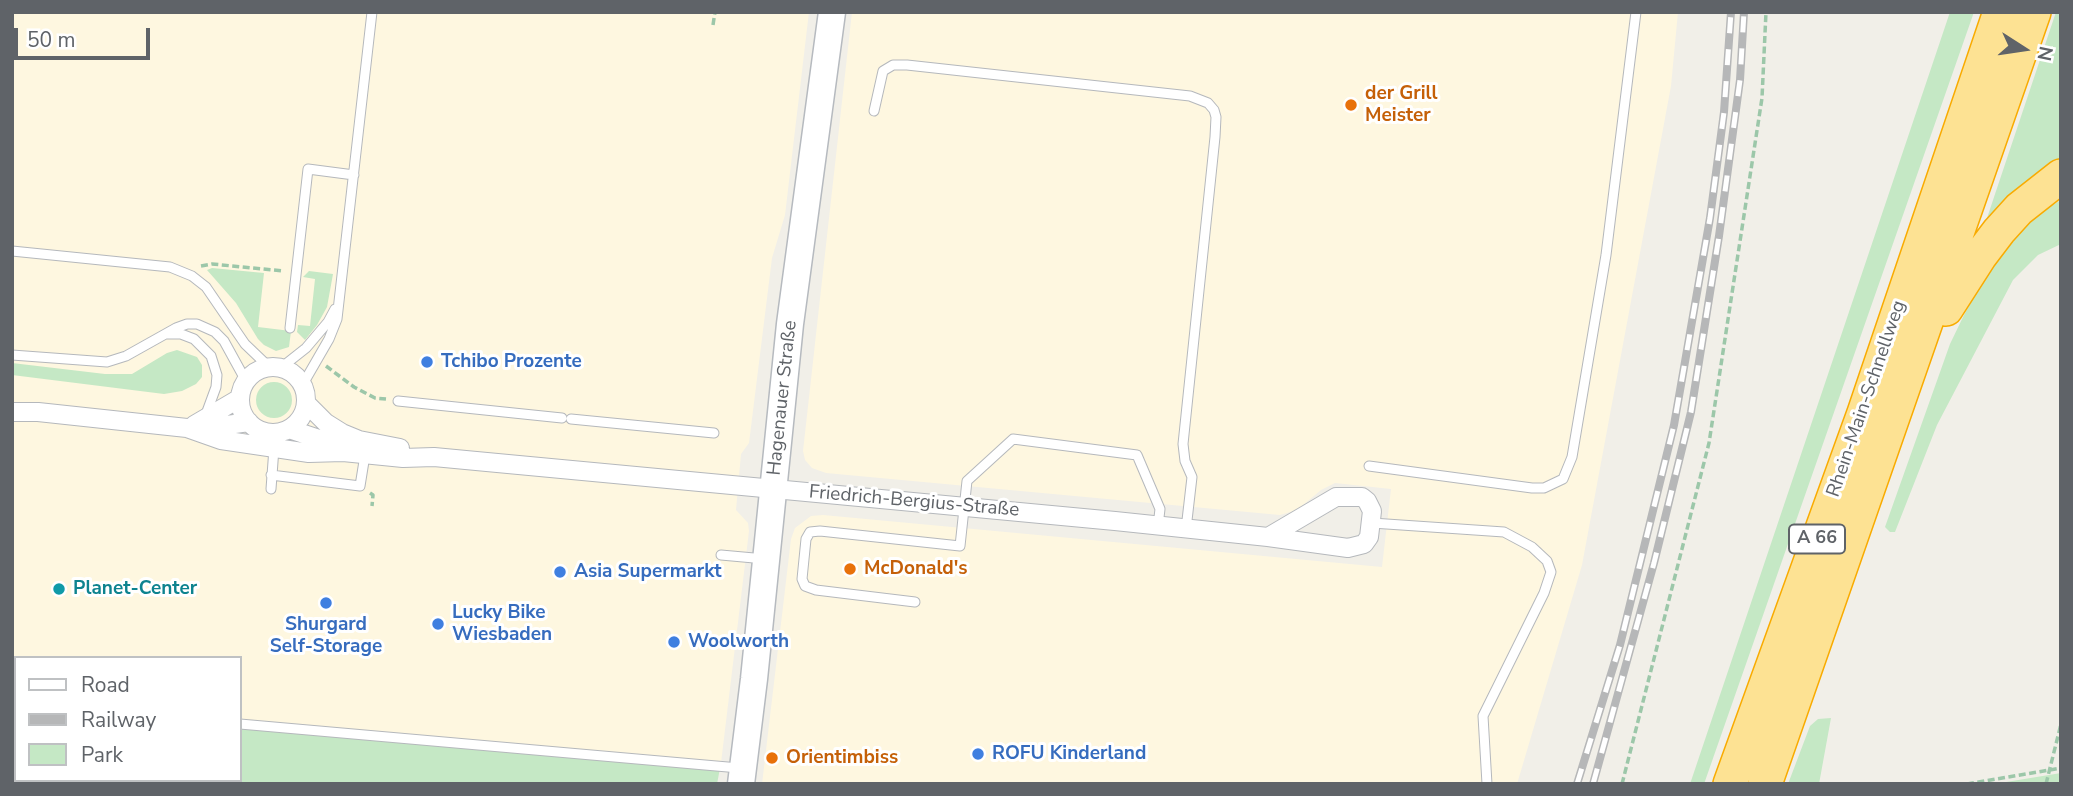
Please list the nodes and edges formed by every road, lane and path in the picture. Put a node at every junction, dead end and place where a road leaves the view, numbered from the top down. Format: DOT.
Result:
graph roads {
  1 [pos="372,12"];
  2 [pos="715,12"];
  3 [pos="832,12"];
  4 [pos="1636,12"];
  5 [pos="1766,12"];
  6 [pos="1993,12"];
  7 [pos="2000,12"];
  8 [pos="2034,12"];
  9 [pos="713,25"];
  10 [pos="1976,84"];
  11 [pos="874,111"];
  12 [pos="354,174"];
  13 [pos="2061,176"];
  14 [pos="12,251"];
  15 [pos="197,267"];
  16 [pos="290,271"];
  17 [pos="340,298"];
  18 [pos="290,328"];
  19 [pos="166,334"];
  20 [pos="12,355"];
  21 [pos="326,365"];
  22 [pos="275,367"];
  23 [pos="246,381"];
  24 [pos="303,384"];
  25 [pos="1904,389"];
  26 [pos="240,398"];
  27 [pos="398,401"];
  28 [pos="306,403"];
  29 [pos="12,406"];
  30 [pos="12,412"];
  31 [pos="38,412"];
  32 [pos="248,422"];
  33 [pos="195,424"];
  34 [pos="714,433"];
  35 [pos="278,437"];
  36 [pos="365,455"];
  37 [pos="434,457"];
  38 [pos="1369,466"];
  39 [pos="271,475"];
  40 [pos="271,489"];
  41 [pos="773,489"];
  42 [pos="964,507"];
  43 [pos="1372,523"];
  44 [pos="1158,526"];
  45 [pos="1186,529"];
  46 [pos="1268,537"];
  47 [pos="721,555"];
  48 [pos="767,559"];
  49 [pos="915,602"];
  50 [pos="242,724"];
  51 [pos="2061,724"];
  52 [pos="2061,768"];
  53 [pos="2050,769"];
  54 [pos="744,779"];
  55 [pos="134,782"];
  56 [pos="152,784"];
  57 [pos="1487,784"];
  58 [pos="1622,784"];
  59 [pos="1730,784"];
  60 [pos="1765,784"];
  61 [pos="1967,784"];
  62 [pos="2046,784"];
  1 -- 12 [label="lane"];
  2 -- 9 [label="path"];
  3 -- 41 [label="street, Hagenauer Straße"];
  4 -- 38 [label="lane"];
  5 -- 58 [label="path"];
  6 -- 10 [label="highway"];
  7 -- 10 [label="highway, Rhein-Main-Schnellweg / A 66"];
  8 -- 25 [label="highway, Rhein-Main-Schnellweg / A 66"];
  10 -- 59 [label="highway, Rhein-Main-Schnellweg / A 66"];
  11 -- 45 [label="lane"];
  12 -- 17 [label="lane"];
  12 -- 18 [label="lane"];
  13 -- 25 [label="highway"];
  14 -- 22 [label="lane"];
  15 -- 16 [label="path"];
  17 -- 22 [label="lane"];
  17 -- 24 [label="lane"];
  19 -- 20 [label="lane"];
  19 -- 23 [label="lane"];
  19 -- 33 [label="lane"];
  21 -- 27 [label="path"];
  22 -- 23 [label="street"];
  22 -- 24 [label="street"];
  23 -- 26 [label="street"];
  24 -- 28 [label="street"];
  25 -- 60 [label="highway, Rhein-Main-Schnellweg / A 66"];
  26 -- 32 [label="street"];
  26 -- 33 [label="street"];
  27 -- 34 [label="lane"];
  28 -- 35 [label="street"];
  28 -- 37 [label="street, Friedrich-Bergius-Straße"];
  29 -- 31 [label="street, Friedrich-Bergius-Straße"];
  30 -- 31 [label="street, Friedrich-Bergius-Straße"];
  31 -- 33 [label="street, Friedrich-Bergius-Straße"];
  32 -- 33 [label="street, Friedrich-Bergius-Straße"];
  32 -- 35 [label="street, Friedrich-Bergius-Straße"];
  33 -- 35 [label="street, Friedrich-Bergius-Straße"];
  35 -- 36 [label="street, Friedrich-Bergius-Straße"];
  35 -- 39 [label="lane"];
  36 -- 37 [label="street, Friedrich-Bergius-Straße"];
  36 -- 39 [label="lane"];
  37 -- 41 [label="street, Friedrich-Bergius-Straße"];
  39 -- 40 [label="lane"];
  41 -- 42 [label="street, Friedrich-Bergius-Straße"];
  41 -- 48 [label="street, Hagenauer Straße"];
  42 -- 44 [label="street, Friedrich-Bergius-Straße"];
  42 -- 44 [label="lane"];
  42 -- 49 [label="lane"];
  43 -- 46 [label="street, Friedrich-Bergius-Straße"];
  43 -- 46 [label="street"];
  43 -- 57 [label="lane"];
  44 -- 45 [label="street, Friedrich-Bergius-Straße"];
  45 -- 46 [label="street, Friedrich-Bergius-Straße"];
  47 -- 48 [label="lane"];
  48 -- 54 [label="street, Hagenauer Straße"];
  50 -- 54 [label="lane"];
  51 -- 53 [label="path"];
  52 -- 53 [label="path"];
  53 -- 61 [label="path"];
  53 -- 62 [label="path"];
  55 -- 56 [label="path"];
}
